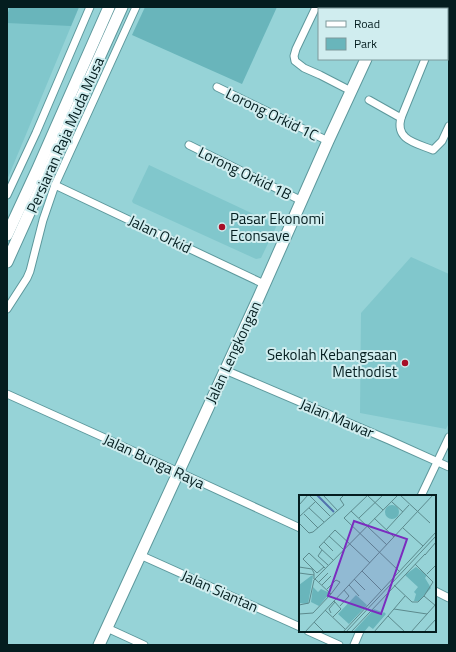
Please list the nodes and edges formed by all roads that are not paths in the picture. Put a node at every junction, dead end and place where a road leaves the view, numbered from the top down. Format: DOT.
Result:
graph roads {
  1 [pos="90,7"];
  2 [pos="109,7"];
  3 [pos="122,7"];
  4 [pos="136,7"];
  5 [pos="316,7"];
  6 [pos="366,60"];
  7 [pos="425,60"];
  8 [pos="217,88"];
  9 [pos="351,91"];
  10 [pos="368,100"];
  11 [pos="401,118"];
  12 [pos="449,126"];
  13 [pos="328,141"];
  14 [pos="189,145"];
  15 [pos="55,184"];
  16 [pos="7,195"];
  17 [pos="302,201"];
  18 [pos="7,235"];
  19 [pos="7,262"];
  20 [pos="264,284"];
  21 [pos="7,309"];
  22 [pos="225,370"];
  23 [pos="7,394"];
  24 [pos="449,437"];
  25 [pos="437,462"];
  26 [pos="449,467"];
  27 [pos="178,472"];
  28 [pos="421,495"];
  29 [pos="299,528"];
  30 [pos="140,555"];
  31 [pos="436,592"];
  32 [pos="449,598"];
  33 [pos="107,628"];
  34 [pos="299,628"];
  35 [pos="310,632"];
  36 [pos="360,632"];
  37 [pos="99,645"];
  38 [pos="144,645"];
  39 [pos="338,645"];
  40 [pos="354,645"];
  1 -- 16 [label="street"];
  2 -- 18 [label="street, Persiaran Raja Muda Musa"];
  3 -- 19 [label="street, Persiaran Raja Muda Musa"];
  4 -- 15 [label="street"];
  5 -- 9 [label="street"];
  6 -- 9 [label="street, Jalan Lengkongan"];
  7 -- 11 [label="street"];
  8 -- 13 [label="street, Lorong Orkid 1C"];
  9 -- 13 [label="street, Jalan Lengkongan"];
  10 -- 11 [label="street"];
  11 -- 12 [label="street"];
  13 -- 17 [label="street, Jalan Lengkongan"];
  14 -- 17 [label="street, Lorong Orkid 1B"];
  15 -- 20 [label="street, Jalan Orkid"];
  15 -- 21 [label="street"];
  17 -- 20 [label="street, Jalan Lengkongan"];
  20 -- 22 [label="street, Jalan Lengkongan"];
  22 -- 25 [label="street, Jalan Mawar"];
  22 -- 27 [label="street, Jalan Lengkongan"];
  23 -- 27 [label="street, Jalan Bunga Raya"];
  24 -- 25 [label="street"];
  25 -- 26 [label="street, Jalan Mawar"];
  25 -- 28 [label="street"];
  27 -- 29 [label="street, Jalan Bunga Raya"];
  27 -- 30 [label="street, Jalan Lengkongan"];
  30 -- 33 [label="street, Jalan Lengkongan"];
  30 -- 34 [label="street, Jalan Siantan"];
  31 -- 32 [label="street"];
  33 -- 37 [label="street, Jalan Lengkongan"];
  33 -- 38 [label="street"];
  35 -- 39 [label="street"];
  36 -- 40 [label="street"];
}
